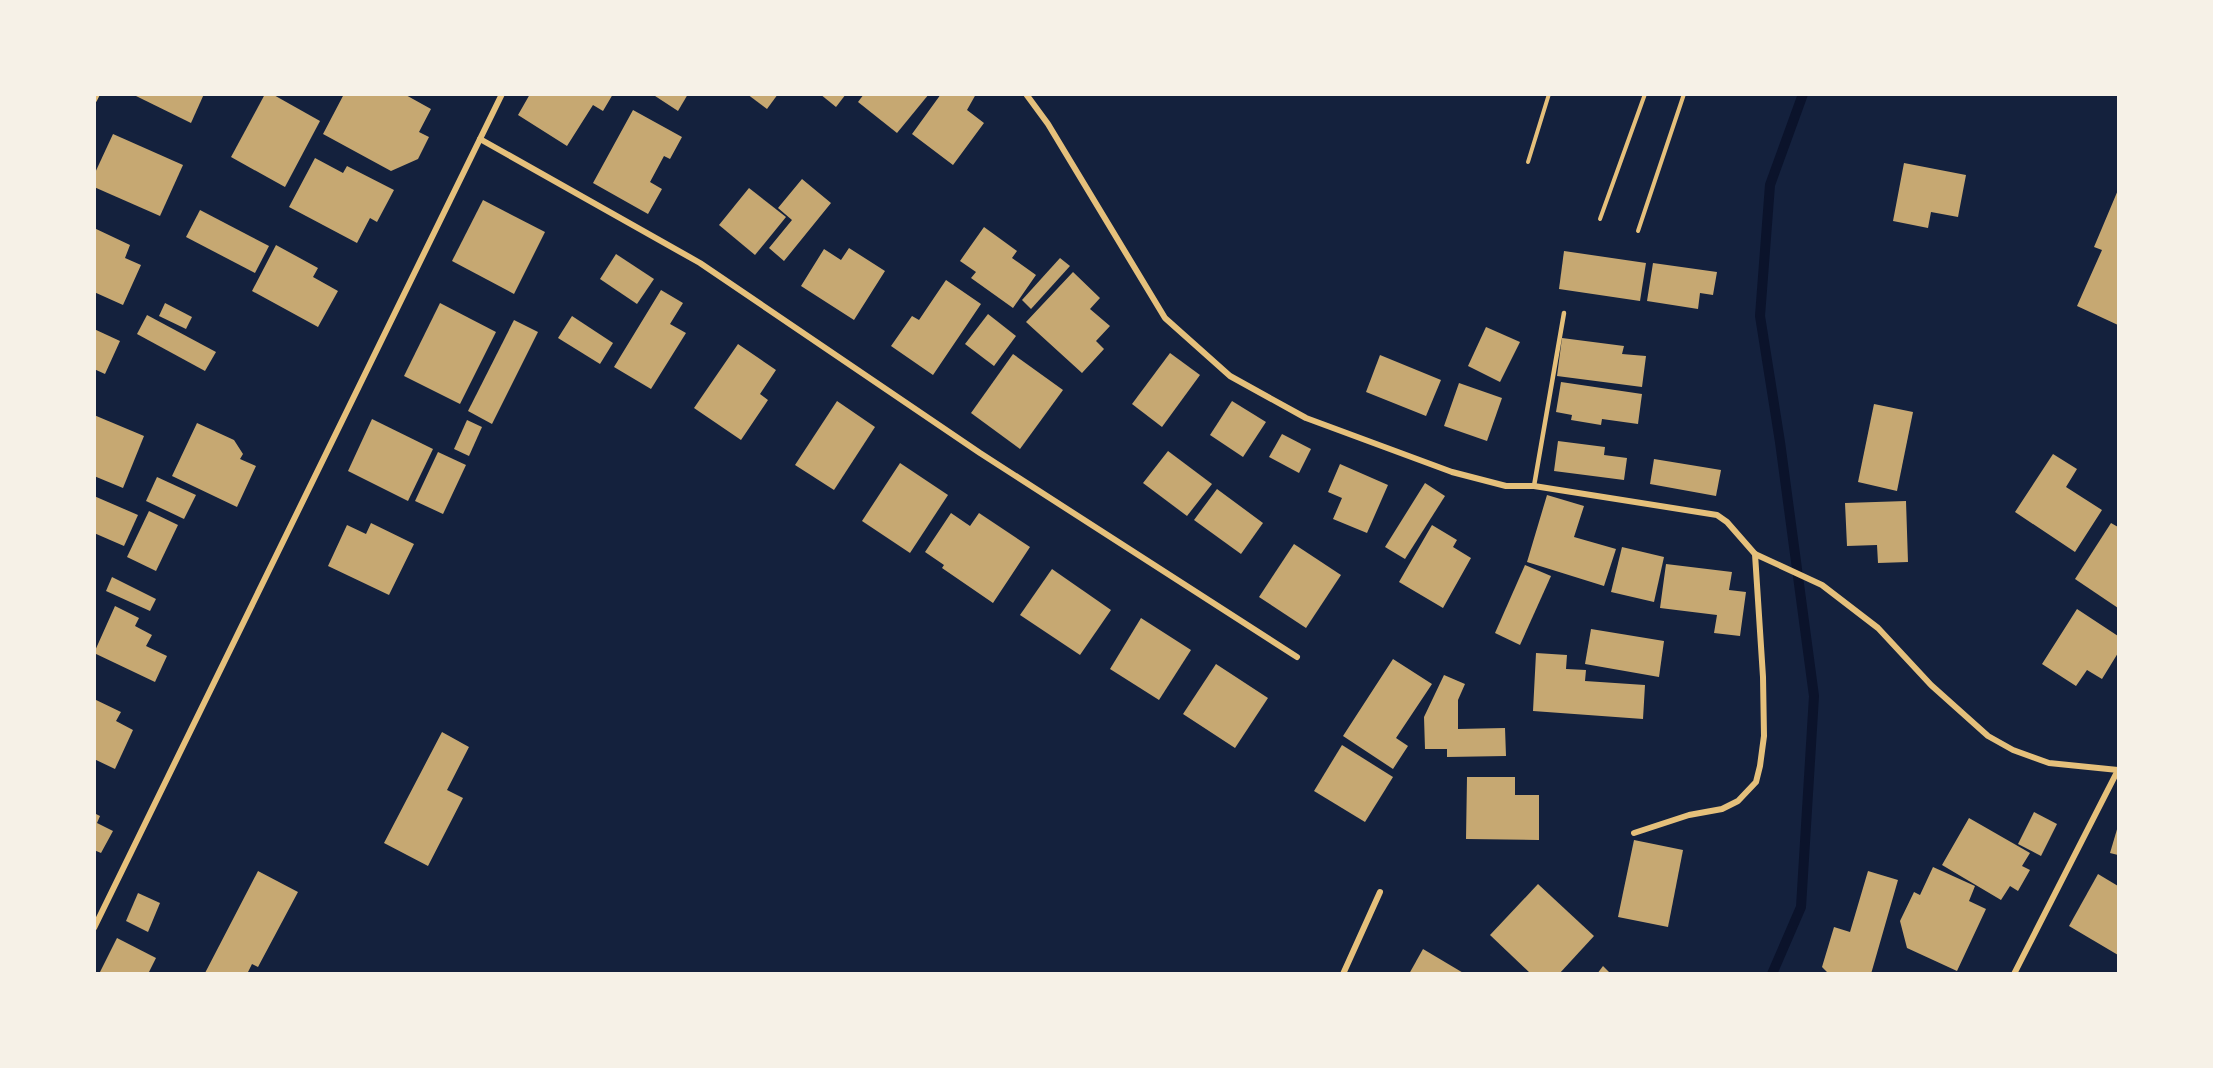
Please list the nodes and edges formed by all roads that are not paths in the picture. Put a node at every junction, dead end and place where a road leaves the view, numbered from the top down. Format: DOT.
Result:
graph roads {
  1 [pos="97,94"];
  2 [pos="502,94"];
  3 [pos="1026,94"];
  4 [pos="94,100"];
  5 [pos="480,139"];
  6 [pos="1564,313"];
  7 [pos="1533,486"];
  8 [pos="1755,554"];
  9 [pos="1297,657"];
  10 [pos="2118,770"];
  11 [pos="1634,833"];
  12 [pos="1380,892"];
  13 [pos="94,928"];
  14 [pos="1343,974"];
  15 [pos="2014,974"];
  1 -- 4 [label="street"];
  2 -- 5 [label="street"];
  3 -- 7 [label="street"];
  5 -- 9 [label="street"];
  5 -- 13 [label="street"];
  6 -- 7 [label="lane"];
  7 -- 8 [label="street"];
  8 -- 10 [label="street"];
  8 -- 11 [label="street"];
  10 -- 15 [label="street"];
  12 -- 14 [label="street"];
}
